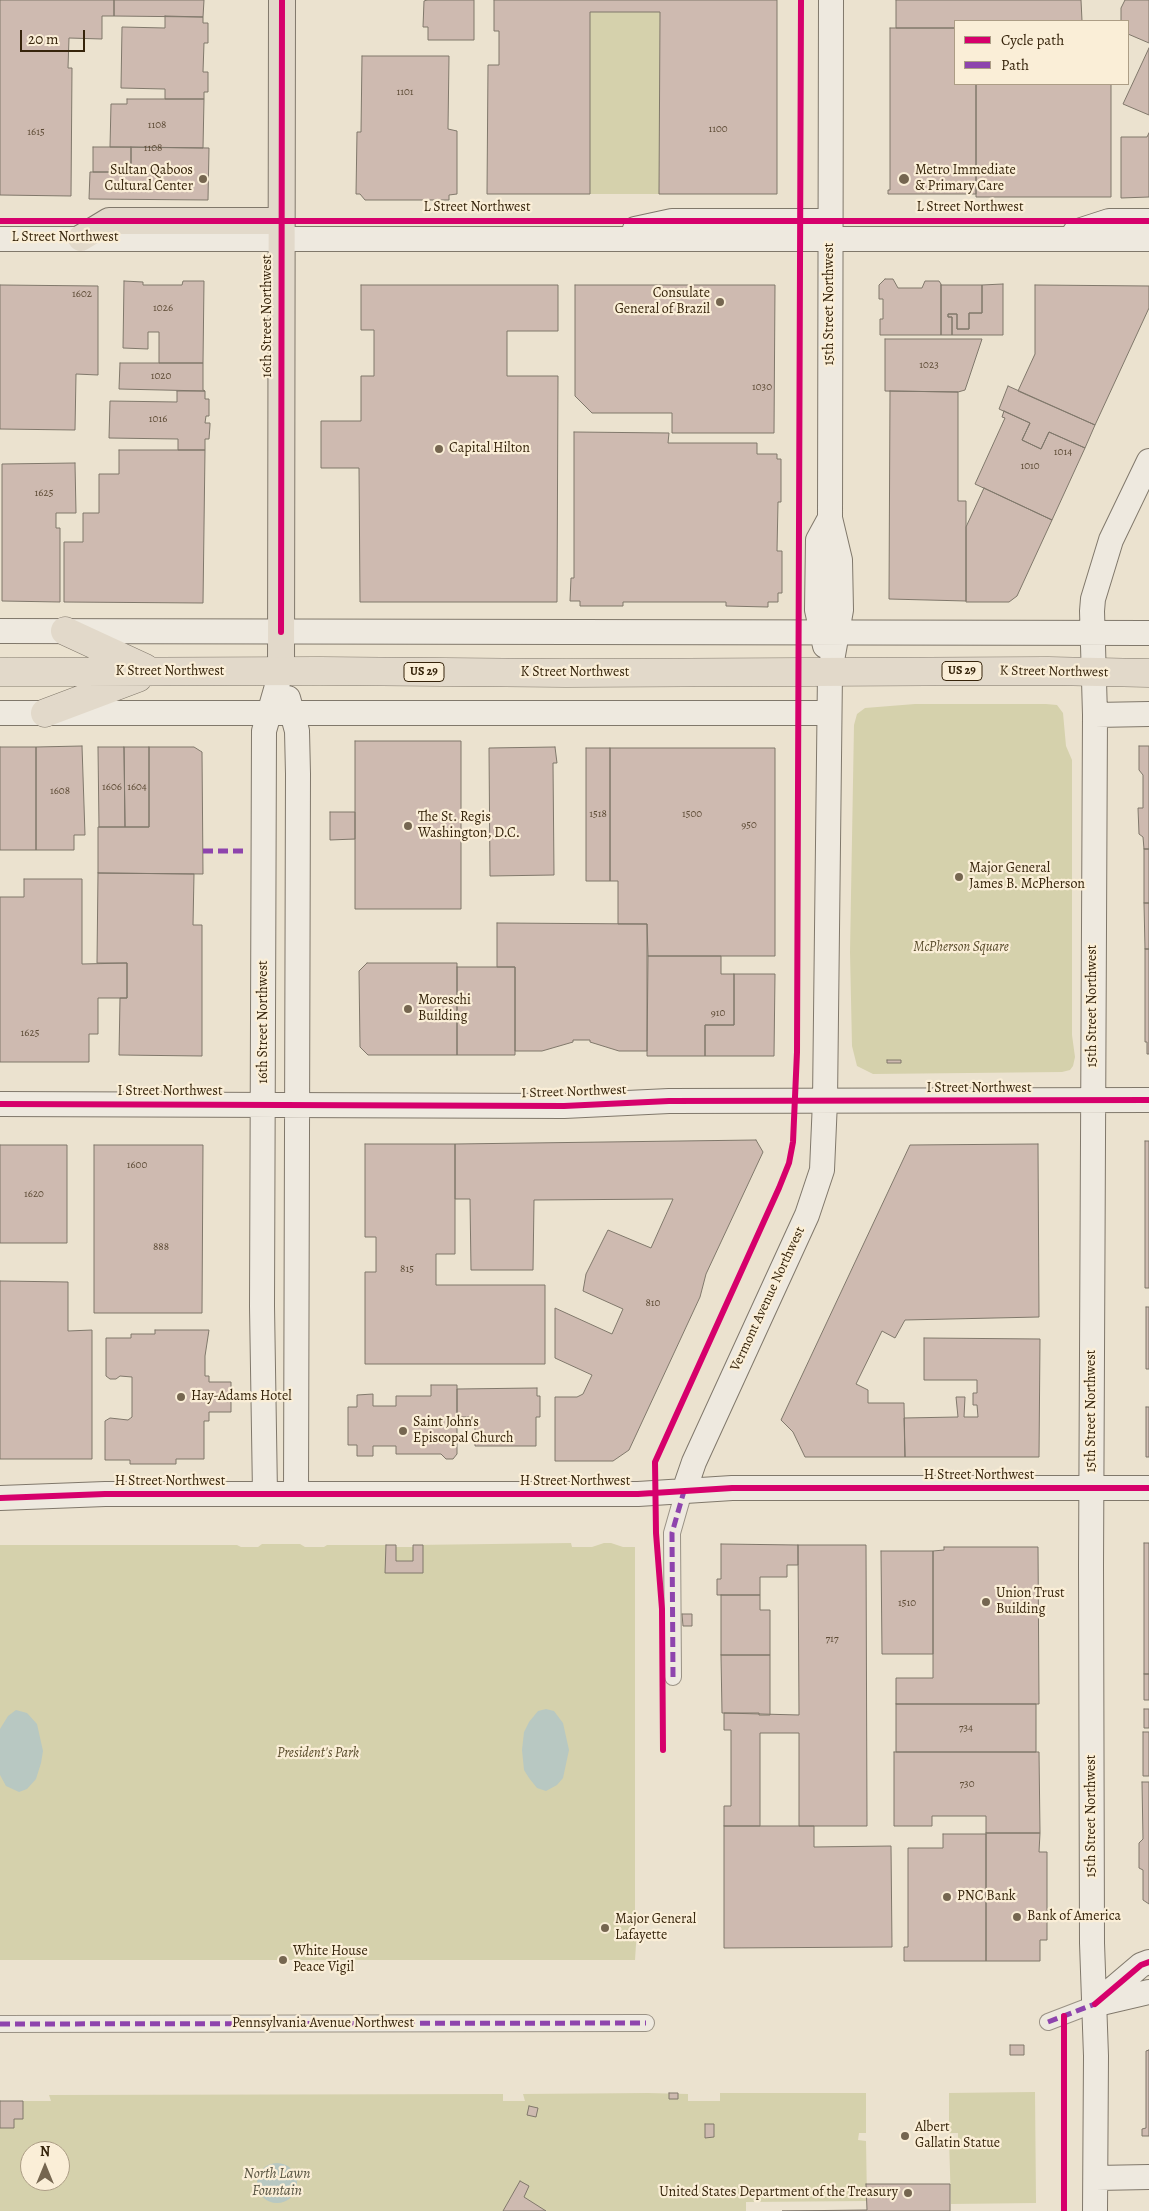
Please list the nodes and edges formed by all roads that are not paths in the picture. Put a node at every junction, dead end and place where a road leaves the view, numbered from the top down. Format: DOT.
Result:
graph roads {
  1 [pos="282,0"];
  2 [pos="831,0"];
  3 [pos="1149,221"];
  4 [pos="281,230"];
  5 [pos="830,230"];
  6 [pos="0,238"];
  7 [pos="81,238"];
  8 [pos="1056,239"];
  9 [pos="1149,239"];
  10 [pos="1149,461"];
  11 [pos="0,631"];
  12 [pos="65,631"];
  13 [pos="281,632"];
  14 [pos="830,632"];
  15 [pos="1093,633"];
  16 [pos="1149,633"];
  17 [pos="0,672"];
  18 [pos="153,672"];
  19 [pos="281,672"];
  20 [pos="830,672"];
  21 [pos="1094,672"];
  22 [pos="1149,673"];
  23 [pos="45,713"];
  24 [pos="269,713"];
  25 [pos="293,713"];
  26 [pos="829,713"];
  27 [pos="0,714"];
  28 [pos="1149,714"];
  29 [pos="1095,715"];
  30 [pos="1092,1100"];
  31 [pos="1149,1100"];
  32 [pos="826,1101"];
  33 [pos="0,1104"];
  34 [pos="264,1105"];
  35 [pos="295,1106"];
  36 [pos="1092,1488"];
  37 [pos="1149,1488"];
  38 [pos="684,1491"];
  39 [pos="265,1494"];
  40 [pos="296,1494"];
  41 [pos="0,1498"];
  42 [pos="673,1677"];
  43 [pos="1149,1962"];
  44 [pos="1149,1992"];
  45 [pos="1095,2004"];
  46 [pos="1048,2022"];
  47 [pos="646,2023"];
  48 [pos="0,2024"];
  49 [pos="1149,2177"];
  50 [pos="1096,2178"];
  51 [pos="1095,2211"];
  1 -- 4 [label="main road, 16th Street Northwest"];
  2 -- 5 [label="main road, 15th Street Northwest"];
  3 -- 8 [label="main road"];
  4 -- 5 [label="main road"];
  4 -- 7 [label="main road"];
  4 -- 13 [label="main road, 16th Street Northwest"];
  5 -- 8 [label="main road"];
  5 -- 14 [label="main road, 15th Street Northwest"];
  6 -- 7 [label="main road, L Street Northwest"];
  8 -- 9 [label="main road"];
  10 -- 15 [label="main road"];
  11 -- 12 [label="main road"];
  12 -- 13 [label="main road"];
  12 -- 18 [label="highway"];
  13 -- 14 [label="main road"];
  13 -- 19 [label="main road, 16th Street Northwest"];
  14 -- 15 [label="main road"];
  14 -- 20 [label="main road, 15th Street Northwest"];
  15 -- 16 [label="main road"];
  15 -- 21 [label="main road"];
  17 -- 18 [label="highway, K Street Northwest / US 29"];
  18 -- 19 [label="highway, K Street Northwest / US 29"];
  18 -- 23 [label="highway"];
  19 -- 20 [label="highway, K Street Northwest / US 29"];
  19 -- 24 [label="main road, 16th Street Northwest"];
  19 -- 25 [label="main road, 16th Street Northwest"];
  20 -- 21 [label="highway, K Street Northwest / US 29"];
  20 -- 26 [label="main road, 15th Street Northwest"];
  21 -- 22 [label="highway, K Street Northwest / US 29"];
  21 -- 29 [label="main road, 15th Street Northwest"];
  23 -- 24 [label="main road"];
  23 -- 27 [label="main road"];
  24 -- 25 [label="main road"];
  24 -- 34 [label="main road, 16th Street Northwest"];
  25 -- 26 [label="main road"];
  25 -- 35 [label="main road, 16th Street Northwest"];
  26 -- 32 [label="main road, 15th Street Northwest"];
  28 -- 29 [label="main road"];
  29 -- 30 [label="main road, 15th Street Northwest"];
  30 -- 31 [label="main road, I Street Northwest"];
  30 -- 32 [label="main road, I Street Northwest"];
  30 -- 36 [label="main road, 15th Street Northwest"];
  32 -- 35 [label="main road, I Street Northwest"];
  32 -- 38 [label="main road, Vermont Avenue Northwest"];
  33 -- 34 [label="main road, I Street Northwest"];
  34 -- 35 [label="main road, I Street Northwest"];
  34 -- 39 [label="main road, 16th Street Northwest"];
  35 -- 40 [label="main road, 16th Street Northwest"];
  36 -- 37 [label="main road, H Street Northwest"];
  36 -- 38 [label="main road, H Street Northwest"];
  36 -- 45 [label="main road, 15th Street Northwest"];
  38 -- 40 [label="main road, H Street Northwest"];
  38 -- 42 [label="street"];
  39 -- 40 [label="main road, H Street Northwest"];
  39 -- 41 [label="main road, H Street Northwest"];
  43 -- 45 [label="main road"];
  44 -- 45 [label="main road"];
  45 -- 46 [label="street"];
  45 -- 50 [label="main road, 15th Street Northwest"];
  47 -- 48 [label="street, Pennsylvania Avenue Northwest"];
  49 -- 50 [label="main road"];
  50 -- 51 [label="main road, 15th Street Northwest"];
}
